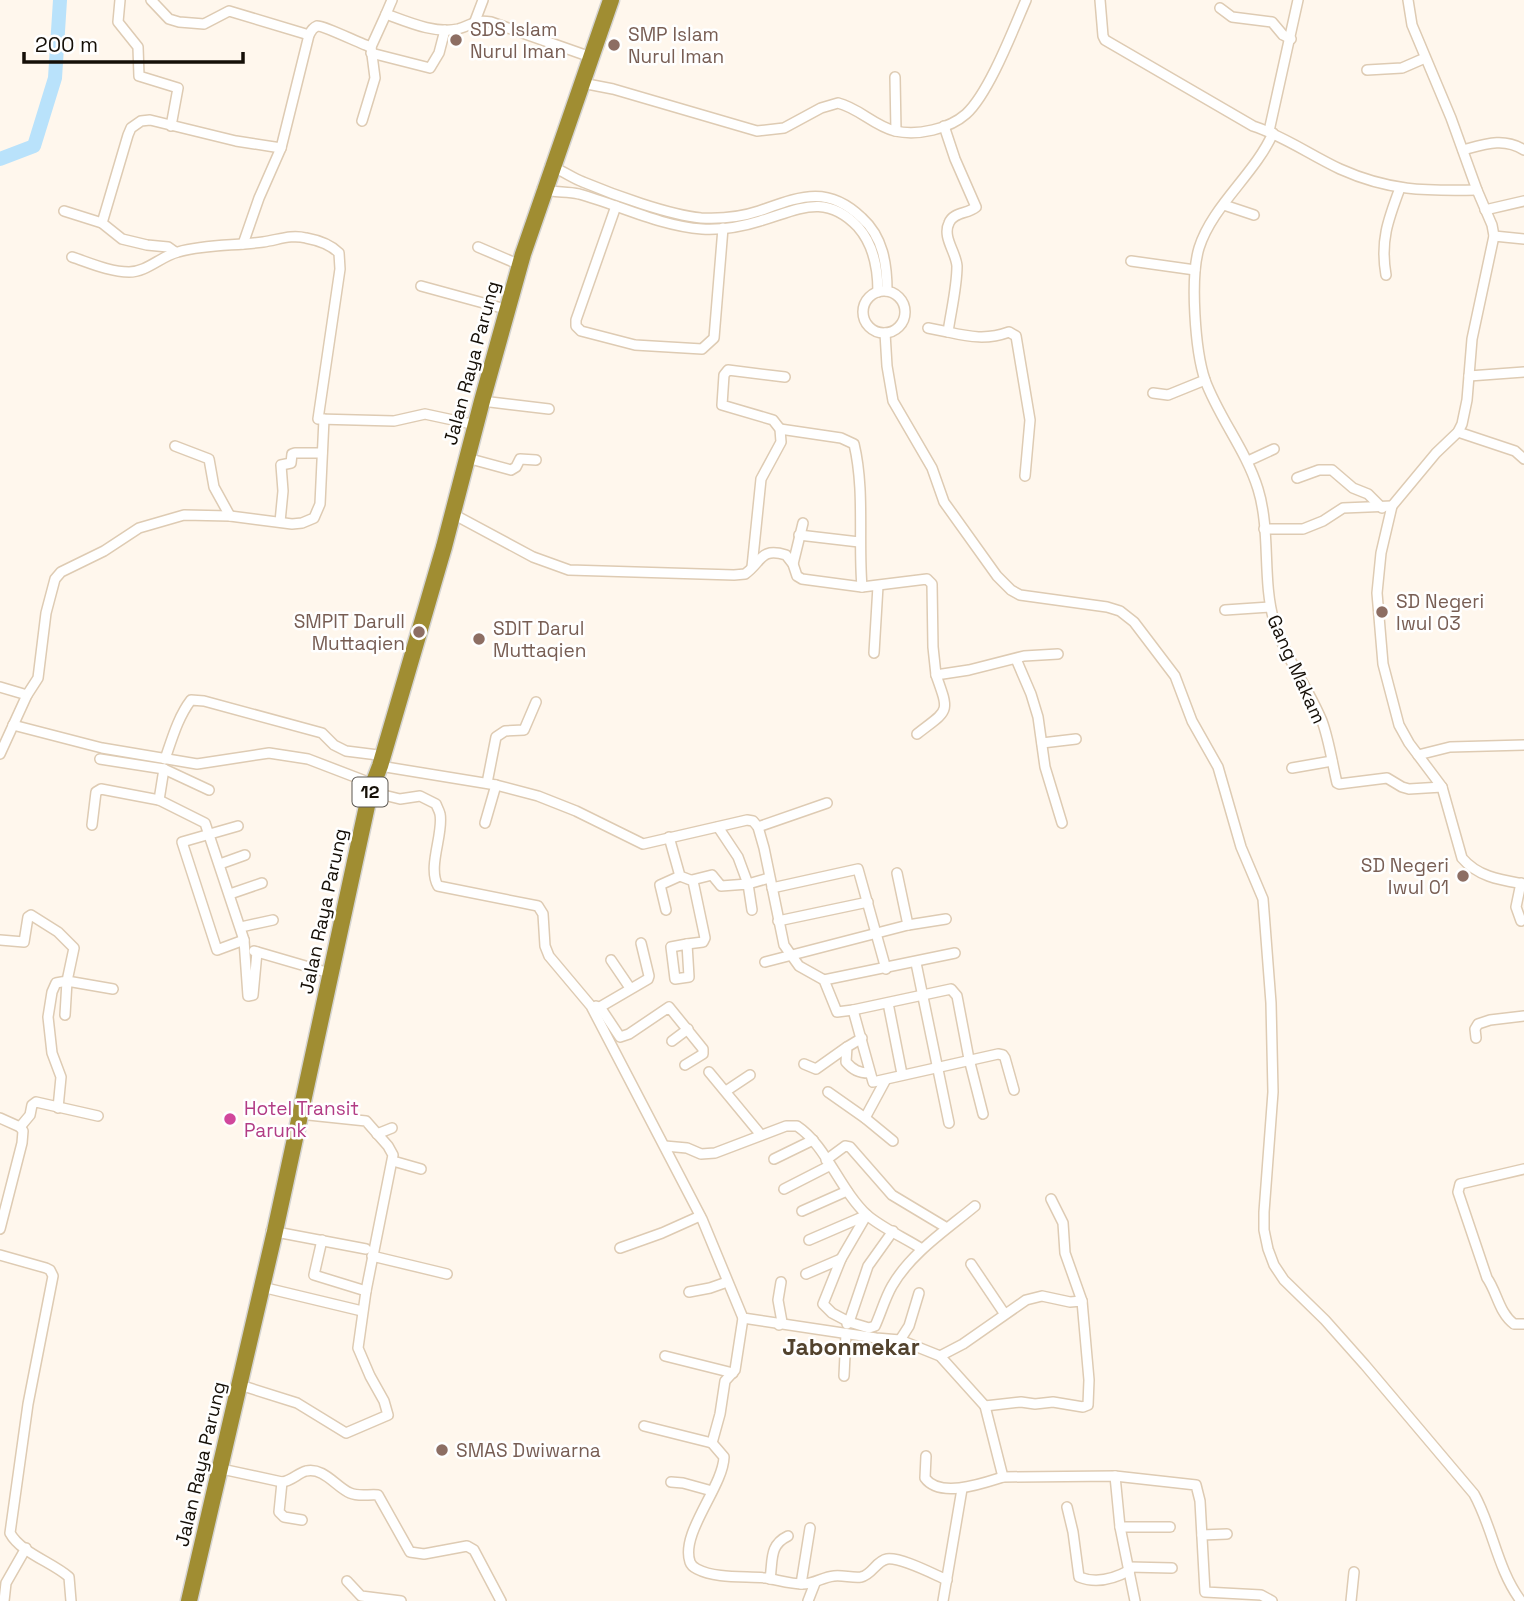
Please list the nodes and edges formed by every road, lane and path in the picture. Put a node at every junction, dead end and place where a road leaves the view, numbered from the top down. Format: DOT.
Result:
graph roads {
  1 [pos="120,0"];
  2 [pos="151,0"];
  3 [pos="391,0"];
  4 [pos="483,0"];
  5 [pos="604,0"];
  6 [pos="611,0"];
  7 [pos="1026,0"];
  8 [pos="1100,0"];
  9 [pos="1298,0"];
  10 [pos="1408,0"];
  11 [pos="1220,8"];
  12 [pos="386,14"];
  13 [pos="475,21"];
  14 [pos="445,30"];
  15 [pos="309,35"];
  16 [pos="1290,39"];
  17 [pos="371,50"];
  18 [pos="584,55"];
  19 [pos="1425,58"];
  20 [pos="1367,71"];
  21 [pos="895,77"];
  22 [pos="582,83"];
  23 [pos="362,121"];
  24 [pos="170,126"];
  25 [pos="944,126"];
  26 [pos="896,131"];
  27 [pos="1271,132"];
  28 [pos="281,148"];
  29 [pos="1463,150"];
  30 [pos="1524,150"];
  31 [pos="551,166"];
  32 [pos="573,178"];
  33 [pos="589,185"];
  34 [pos="1400,188"];
  35 [pos="543,189"];
  36 [pos="1477,190"];
  37 [pos="568,192"];
  38 [pos="585,196"];
  39 [pos="792,198"];
  40 [pos="1524,201"];
  41 [pos="1224,205"];
  42 [pos="616,206"];
  43 [pos="796,208"];
  44 [pos="1485,210"];
  45 [pos="64,211"];
  46 [pos="1254,215"];
  47 [pos="701,218"];
  48 [pos="102,223"];
  49 [pos="723,228"];
  50 [pos="700,229"];
  51 [pos="1494,236"];
  52 [pos="1524,239"];
  53 [pos="243,244"];
  54 [pos="478,247"];
  55 [pos="175,252"];
  56 [pos="72,257"];
  57 [pos="1131,261"];
  58 [pos="513,262"];
  59 [pos="1195,270"];
  60 [pos="1387,275"];
  61 [pos="421,286"];
  62 [pos="883,291"];
  63 [pos="498,307"];
  64 [pos="928,328"];
  65 [pos="948,332"];
  66 [pos="885,333"];
  67 [pos="1524,372"];
  68 [pos="1469,376"];
  69 [pos="785,377"];
  70 [pos="1205,380"];
  71 [pos="1153,393"];
  72 [pos="482,401"];
  73 [pos="549,409"];
  74 [pos="324,419"];
  75 [pos="467,423"];
  76 [pos="780,429"];
  77 [pos="1458,432"];
  78 [pos="175,446"];
  79 [pos="1274,449"];
  80 [pos="322,453"];
  81 [pos="467,457"];
  82 [pos="1524,459"];
  83 [pos="536,460"];
  84 [pos="1248,460"];
  85 [pos="1025,476"];
  86 [pos="1297,478"];
  87 [pos="1392,506"];
  88 [pos="1381,508"];
  89 [pos="230,516"];
  90 [pos="448,520"];
  91 [pos="280,522"];
  92 [pos="803,523"];
  93 [pos="1264,529"];
  94 [pos="799,535"];
  95 [pos="859,542"];
  96 [pos="793,564"];
  97 [pos="752,569"];
  98 [pos="878,586"];
  99 [pos="862,587"];
  100 [pos="1270,607"];
  101 [pos="1224,610"];
  102 [pos="874,653"];
  103 [pos="1058,654"];
  104 [pos="1016,659"];
  105 [pos="936,675"];
  106 [pos="0,687"];
  107 [pos="27,695"];
  108 [pos="536,702"];
  109 [pos="13,725"];
  110 [pos="917,734"];
  111 [pos="1076,739"];
  112 [pos="1042,743"];
  113 [pos="1524,745"];
  114 [pos="0,754"];
  115 [pos="1418,755"];
  116 [pos="100,759"];
  117 [pos="379,761"];
  118 [pos="1332,761"];
  119 [pos="164,764"];
  120 [pos="1292,768"];
  121 [pos="492,784"];
  122 [pos="1442,787"];
  123 [pos="368,788"];
  124 [pos="209,790"];
  125 [pos="159,800"];
  126 [pos="827,803"];
  127 [pos="485,823"];
  128 [pos="1062,823"];
  129 [pos="92,825"];
  130 [pos="238,826"];
  131 [pos="718,827"];
  132 [pos="758,827"];
  133 [pos="209,834"];
  134 [pos="669,837"];
  135 [pos="245,855"];
  136 [pos="220,864"];
  137 [pos="898,873"];
  138 [pos="680,876"];
  139 [pos="692,880"];
  140 [pos="262,883"];
  141 [pos="771,883"];
  142 [pos="1522,883"];
  143 [pos="748,884"];
  144 [pos="230,894"];
  145 [pos="868,902"];
  146 [pos="666,910"];
  147 [pos="752,910"];
  148 [pos="946,919"];
  149 [pos="273,920"];
  150 [pos="778,921"];
  151 [pos="1521,921"];
  152 [pos="908,925"];
  153 [pos="241,927"];
  154 [pos="878,934"];
  155 [pos="0,940"];
  156 [pos="641,943"];
  157 [pos="687,944"];
  158 [pos="245,945"];
  159 [pos="257,952"];
  160 [pos="955,953"];
  161 [pos="789,954"];
  162 [pos="611,960"];
  163 [pos="765,962"];
  164 [pos="916,963"];
  165 [pos="886,969"];
  166 [pos="326,972"];
  167 [pos="67,981"];
  168 [pos="824,981"];
  169 [pos="630,988"];
  170 [pos="113,989"];
  171 [pos="924,995"];
  172 [pos="888,1003"];
  173 [pos="596,1006"];
  174 [pos="853,1010"];
  175 [pos="65,1014"];
  176 [pos="1524,1016"];
  177 [pos="688,1029"];
  178 [pos="862,1038"];
  179 [pos="1476,1038"];
  180 [pos="672,1041"];
  181 [pos="847,1047"];
  182 [pos="969,1059"];
  183 [pos="804,1064"];
  184 [pos="685,1065"];
  185 [pos="936,1066"];
  186 [pos="709,1072"];
  187 [pos="869,1073"];
  188 [pos="902,1074"];
  189 [pos="750,1075"];
  190 [pos="885,1081"];
  191 [pos="1014,1090"];
  192 [pos="726,1091"];
  193 [pos="828,1092"];
  194 [pos="58,1108"];
  195 [pos="299,1114"];
  196 [pos="983,1114"];
  197 [pos="98,1116"];
  198 [pos="0,1118"];
  199 [pos="865,1118"];
  200 [pos="949,1123"];
  201 [pos="20,1127"];
  202 [pos="392,1128"];
  203 [pos="377,1134"];
  204 [pos="761,1135"];
  205 [pos="813,1140"];
  206 [pos="893,1141"];
  207 [pos="665,1146"];
  208 [pos="774,1158"];
  209 [pos="393,1161"];
  210 [pos="827,1163"];
  211 [pos="421,1169"];
  212 [pos="1524,1169"];
  213 [pos="784,1189"];
  214 [pos="847,1191"];
  215 [pos="1051,1199"];
  216 [pos="975,1206"];
  217 [pos="802,1211"];
  218 [pos="866,1215"];
  219 [pos="700,1216"];
  220 [pos="947,1228"];
  221 [pos="0,1229"];
  222 [pos="273,1231"];
  223 [pos="893,1231"];
  224 [pos="322,1240"];
  225 [pos="809,1240"];
  226 [pos="620,1248"];
  227 [pos="922,1249"];
  228 [pos="369,1252"];
  229 [pos="0,1255"];
  230 [pos="841,1259"];
  231 [pos="971,1264"];
  232 [pos="447,1274"];
  233 [pos="806,1274"];
  234 [pos="727,1282"];
  235 [pos="781,1282"];
  236 [pos="262,1287"];
  237 [pos="366,1291"];
  238 [pos="689,1292"];
  239 [pos="919,1293"];
  240 [pos="1082,1301"];
  241 [pos="362,1311"];
  242 [pos="1004,1314"];
  243 [pos="743,1318"];
  244 [pos="849,1322"];
  245 [pos="1524,1324"];
  246 [pos="779,1325"];
  247 [pos="843,1334"];
  248 [pos="900,1339"];
  249 [pos="665,1356"];
  250 [pos="940,1356"];
  251 [pos="733,1373"];
  252 [pos="844,1376"];
  253 [pos="240,1385"];
  254 [pos="985,1406"];
  255 [pos="645,1426"];
  256 [pos="712,1443"];
  257 [pos="926,1456"];
  258 [pos="218,1469"];
  259 [pos="1115,1475"];
  260 [pos="1003,1477"];
  261 [pos="282,1482"];
  262 [pos="671,1482"];
  263 [pos="962,1489"];
  264 [pos="712,1491"];
  265 [pos="1067,1507"];
  266 [pos="302,1520"];
  267 [pos="1120,1527"];
  268 [pos="1170,1527"];
  269 [pos="810,1528"];
  270 [pos="1227,1534"];
  271 [pos="1202,1535"];
  272 [pos="788,1536"];
  273 [pos="26,1548"];
  274 [pos="1172,1568"];
  275 [pos="1129,1569"];
  276 [pos="1354,1573"];
  277 [pos="770,1579"];
  278 [pos="947,1580"];
  279 [pos="346,1581"];
  280 [pos="815,1583"];
  281 [pos="801,1584"];
  282 [pos="4,1601"];
  283 [pos="71,1601"];
  284 [pos="184,1601"];
  285 [pos="189,1601"];
  286 [pos="401,1601"];
  287 [pos="500,1601"];
  288 [pos="808,1601"];
  289 [pos="943,1601"];
  290 [pos="1135,1601"];
  291 [pos="1272,1601"];
  292 [pos="1351,1601"];
  293 [pos="1521,1601"];
  1 -- 24 [label="street"];
  2 -- 15 [label="street"];
  3 -- 12 [label="street"];
  4 -- 13 [label="street"];
  5 -- 18 [label="highway, Jalan Raya Parung / 12"];
  6 -- 22 [label="highway, Jalan Raya Parung / 12"];
  7 -- 25 [label="street"];
  8 -- 27 [label="street"];
  9 -- 16 [label="street, Gang Makam"];
  10 -- 19 [label="street"];
  11 -- 16 [label="street"];
  12 -- 14 [label="street"];
  12 -- 17 [label="street"];
  13 -- 14 [label="street"];
  13 -- 18 [label="street"];
  14 -- 17 [label="street"];
  15 -- 17 [label="street"];
  15 -- 28 [label="street"];
  16 -- 27 [label="street, Gang Makam"];
  17 -- 23 [label="street"];
  18 -- 31 [label="highway, Jalan Raya Parung / 12"];
  19 -- 20 [label="street"];
  19 -- 29 [label="street"];
  21 -- 26 [label="street"];
  22 -- 26 [label="street"];
  22 -- 31 [label="highway, Jalan Raya Parung / 12"];
  24 -- 28 [label="street"];
  24 -- 48 [label="street"];
  25 -- 26 [label="street"];
  25 -- 65 [label="street"];
  27 -- 34 [label="street"];
  27 -- 41 [label="street, Gang Makam"];
  28 -- 53 [label="street"];
  29 -- 30 [label="street"];
  29 -- 36 [label="street"];
  31 -- 32 [label="street"];
  31 -- 35 [label="highway, Jalan Raya Parung / 12"];
  32 -- 33 [label="street"];
  32 -- 37 [label="street"];
  33 -- 38 [label="street"];
  33 -- 47 [label="street"];
  34 -- 36 [label="street"];
  34 -- 60 [label="street"];
  35 -- 37 [label="street"];
  35 -- 58 [label="highway, Jalan Raya Parung / 12"];
  35 -- 72 [label="highway, Jalan Raya Parung / 12"];
  36 -- 44 [label="street"];
  37 -- 38 [label="street"];
  38 -- 42 [label="street"];
  39 -- 43 [label="street"];
  39 -- 47 [label="street"];
  39 -- 62 [label="street"];
  40 -- 44 [label="street"];
  41 -- 46 [label="street"];
  41 -- 59 [label="street, Gang Makam"];
  42 -- 49 [label="street"];
  42 -- 50 [label="street"];
  43 -- 49 [label="street"];
  43 -- 62 [label="street"];
  44 -- 51 [label="street"];
  45 -- 48 [label="street"];
  47 -- 50 [label="street"];
  48 -- 55 [label="street"];
  49 -- 50 [label="street"];
  51 -- 52 [label="street"];
  51 -- 68 [label="street"];
  53 -- 55 [label="street"];
  53 -- 74 [label="street"];
  54 -- 58 [label="street"];
  55 -- 56 [label="street"];
  57 -- 59 [label="street"];
  58 -- 63 [label="highway, Jalan Raya Parung / 12"];
  59 -- 70 [label="street, Gang Makam"];
  61 -- 63 [label="street"];
  62 -- 66 [label="street"];
  62 -- 66 [label="street"];
  63 -- 75 [label="highway, Jalan Raya Parung / 12"];
  64 -- 65 [label="street"];
  65 -- 85 [label="street"];
  66 -- 293 [label="street"];
  67 -- 68 [label="street"];
  68 -- 77 [label="street"];
  69 -- 76 [label="street"];
  70 -- 71 [label="street"];
  70 -- 84 [label="street, Gang Makam"];
  72 -- 73 [label="street"];
  72 -- 81 [label="highway, Jalan Raya Parung / 12"];
  74 -- 75 [label="street"];
  74 -- 80 [label="street"];
  75 -- 90 [label="highway, Jalan Raya Parung / 12"];
  76 -- 95 [label="street"];
  76 -- 97 [label="street"];
  77 -- 82 [label="street"];
  77 -- 87 [label="street"];
  78 -- 89 [label="street"];
  79 -- 84 [label="street"];
  80 -- 91 [label="street"];
  80 -- 91 [label="street"];
  81 -- 83 [label="street"];
  81 -- 90 [label="highway, Jalan Raya Parung / 12"];
  84 -- 93 [label="street, Gang Makam"];
  86 -- 88 [label="street"];
  87 -- 88 [label="street"];
  87 -- 115 [label="street"];
  88 -- 93 [label="street"];
  89 -- 91 [label="street"];
  89 -- 107 [label="street"];
  90 -- 97 [label="street"];
  90 -- 117 [label="highway, Jalan Raya Parung / 12"];
  92 -- 94 [label="street"];
  93 -- 100 [label="street, Gang Makam"];
  94 -- 95 [label="street"];
  94 -- 96 [label="street"];
  95 -- 99 [label="street"];
  96 -- 97 [label="street"];
  96 -- 99 [label="street"];
  98 -- 99 [label="street"];
  98 -- 102 [label="street"];
  98 -- 105 [label="street"];
  100 -- 101 [label="street"];
  100 -- 118 [label="street, Gang Makam"];
  103 -- 104 [label="street"];
  104 -- 105 [label="street"];
  104 -- 112 [label="street"];
  105 -- 110 [label="street"];
  106 -- 107 [label="street"];
  107 -- 109 [label="street"];
  108 -- 121 [label="street"];
  109 -- 114 [label="street"];
  109 -- 119 [label="street"];
  111 -- 112 [label="street"];
  112 -- 128 [label="street"];
  113 -- 115 [label="street"];
  115 -- 122 [label="street"];
  116 -- 119 [label="street"];
  117 -- 119 [label="street"];
  117 -- 121 [label="street"];
  117 -- 123 [label="highway, Jalan Raya Parung / 12"];
  118 -- 120 [label="street"];
  118 -- 122 [label="street, Gang Makam"];
  119 -- 123 [label="street"];
  119 -- 124 [label="street"];
  119 -- 125 [label="street"];
  121 -- 127 [label="street"];
  121 -- 134 [label="street"];
  122 -- 142 [label="street"];
  123 -- 166 [label="highway, Jalan Raya Parung / 12"];
  123 -- 173 [label="street"];
  123 -- 195 [label="highway, Jalan Raya Parung / 12"];
  125 -- 129 [label="street"];
  125 -- 133 [label="street"];
  126 -- 132 [label="street"];
  130 -- 133 [label="street"];
  131 -- 132 [label="street"];
  131 -- 134 [label="street"];
  131 -- 143 [label="street"];
  132 -- 141 [label="street"];
  133 -- 136 [label="street"];
  133 -- 158 [label="street"];
  134 -- 138 [label="street"];
  135 -- 136 [label="street"];
  136 -- 144 [label="street"];
  137 -- 152 [label="street"];
  138 -- 139 [label="street"];
  138 -- 146 [label="street"];
  139 -- 143 [label="street"];
  139 -- 157 [label="street"];
  140 -- 144 [label="street"];
  141 -- 143 [label="street"];
  141 -- 145 [label="street"];
  141 -- 150 [label="street"];
  142 -- 151 [label="street"];
  143 -- 147 [label="street"];
  144 -- 153 [label="street"];
  145 -- 150 [label="street"];
  145 -- 154 [label="street"];
  148 -- 152 [label="street"];
  149 -- 153 [label="street"];
  150 -- 161 [label="street"];
  152 -- 154 [label="street"];
  153 -- 158 [label="street"];
  154 -- 161 [label="street"];
  154 -- 165 [label="street"];
  155 -- 167 [label="street"];
  156 -- 169 [label="street"];
  158 -- 159 [label="street"];
  158 -- 159 [label="street"];
  159 -- 166 [label="street"];
  160 -- 164 [label="street"];
  161 -- 163 [label="street"];
  161 -- 168 [label="street"];
  162 -- 169 [label="street"];
  164 -- 165 [label="street"];
  164 -- 171 [label="street"];
  165 -- 168 [label="street"];
  166 -- 195 [label="highway, Jalan Raya Parung / 12"];
  167 -- 170 [label="street"];
  167 -- 175 [label="street"];
  167 -- 194 [label="street"];
  168 -- 174 [label="street"];
  169 -- 173 [label="street"];
  171 -- 172 [label="street"];
  171 -- 182 [label="street"];
  171 -- 185 [label="street"];
  172 -- 174 [label="street"];
  172 -- 188 [label="street"];
  173 -- 177 [label="street"];
  173 -- 207 [label="street"];
  174 -- 178 [label="street"];
  176 -- 179 [label="street"];
  177 -- 180 [label="street"];
  177 -- 184 [label="street"];
  178 -- 181 [label="street"];
  178 -- 187 [label="street"];
  181 -- 183 [label="street"];
  181 -- 187 [label="street"];
  182 -- 185 [label="street"];
  182 -- 191 [label="street"];
  182 -- 196 [label="street"];
  185 -- 188 [label="street"];
  185 -- 200 [label="street"];
  186 -- 192 [label="street"];
  187 -- 190 [label="street"];
  188 -- 190 [label="street"];
  189 -- 192 [label="street"];
  190 -- 199 [label="street"];
  192 -- 204 [label="street"];
  193 -- 199 [label="street"];
  194 -- 197 [label="street"];
  194 -- 201 [label="street"];
  195 -- 203 [label="street"];
  195 -- 222 [label="highway, Jalan Raya Parung / 12"];
  198 -- 201 [label="street"];
  199 -- 206 [label="street"];
  201 -- 221 [label="street"];
  202 -- 203 [label="street"];
  203 -- 209 [label="street"];
  204 -- 205 [label="street"];
  204 -- 207 [label="street"];
  205 -- 208 [label="street"];
  205 -- 210 [label="street"];
  207 -- 219 [label="street"];
  209 -- 211 [label="street"];
  209 -- 228 [label="street"];
  210 -- 213 [label="street"];
  210 -- 214 [label="street"];
  210 -- 220 [label="street"];
  212 -- 245 [label="street"];
  214 -- 217 [label="street"];
  214 -- 218 [label="street"];
  215 -- 240 [label="street"];
  216 -- 220 [label="street"];
  218 -- 223 [label="street"];
  218 -- 225 [label="street"];
  218 -- 230 [label="street"];
  219 -- 226 [label="street"];
  219 -- 234 [label="street"];
  220 -- 227 [label="street"];
  222 -- 224 [label="street"];
  222 -- 236 [label="highway, Jalan Raya Parung / 12"];
  222 -- 258 [label="highway, Jalan Raya Parung / 12"];
  223 -- 227 [label="street"];
  223 -- 244 [label="street"];
  224 -- 228 [label="street"];
  224 -- 237 [label="street"];
  227 -- 244 [label="street"];
  228 -- 232 [label="street"];
  228 -- 237 [label="street"];
  229 -- 273 [label="street"];
  230 -- 233 [label="street"];
  230 -- 244 [label="street"];
  231 -- 242 [label="street"];
  234 -- 238 [label="street"];
  234 -- 243 [label="street"];
  235 -- 246 [label="street"];
  236 -- 241 [label="street"];
  236 -- 253 [label="highway, Jalan Raya Parung / 12"];
  237 -- 241 [label="street"];
  239 -- 248 [label="street"];
  240 -- 242 [label="street"];
  240 -- 254 [label="street"];
  241 -- 253 [label="street"];
  242 -- 250 [label="street"];
  243 -- 246 [label="street"];
  243 -- 251 [label="street"];
  244 -- 247 [label="street"];
  246 -- 247 [label="street"];
  247 -- 248 [label="street"];
  247 -- 252 [label="street"];
  248 -- 250 [label="street"];
  249 -- 251 [label="street"];
  250 -- 254 [label="street"];
  251 -- 256 [label="street"];
  253 -- 258 [label="highway, Jalan Raya Parung / 12"];
  254 -- 260 [label="street"];
  255 -- 256 [label="street"];
  256 -- 264 [label="street"];
  257 -- 263 [label="street"];
  258 -- 261 [label="street"];
  258 -- 284 [label="highway, Jalan Raya Parung / 12"];
  258 -- 285 [label="highway, Jalan Raya Parung / 12"];
  259 -- 260 [label="street"];
  259 -- 267 [label="street"];
  259 -- 271 [label="street"];
  260 -- 263 [label="street"];
  261 -- 266 [label="street"];
  261 -- 287 [label="street"];
  262 -- 264 [label="street"];
  263 -- 278 [label="street"];
  264 -- 277 [label="street"];
  265 -- 275 [label="street"];
  267 -- 268 [label="street"];
  267 -- 275 [label="street"];
  269 -- 281 [label="street"];
  270 -- 271 [label="street"];
  271 -- 291 [label="street"];
  272 -- 277 [label="street"];
  273 -- 282 [label="street"];
  273 -- 283 [label="street"];
  274 -- 275 [label="street"];
  275 -- 290 [label="street"];
  276 -- 292 [label="street"];
  277 -- 281 [label="street"];
  278 -- 280 [label="street"];
  278 -- 289 [label="street"];
  279 -- 286 [label="street"];
  280 -- 281 [label="street"];
  280 -- 288 [label="street"];
}
